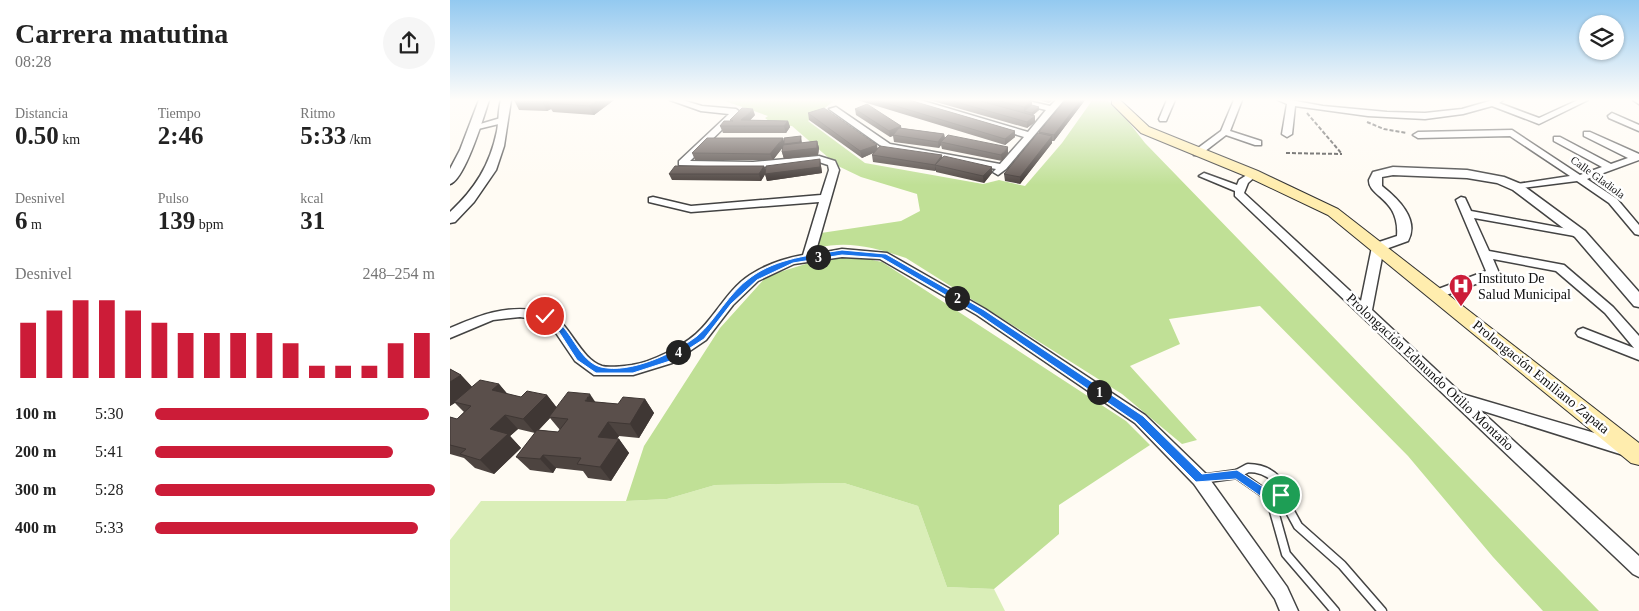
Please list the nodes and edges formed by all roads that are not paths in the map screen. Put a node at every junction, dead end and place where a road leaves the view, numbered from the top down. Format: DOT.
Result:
graph roads {
  1 [pos="473,129"];
  2 [pos="502,129"];
  3 [pos="719,129"];
  4 [pos="861,129"];
  5 [pos="1007,129"];
  6 [pos="1034,129"];
  7 [pos="1144,129"];
  8 [pos="1226,129"];
  9 [pos="1289,129"];
  10 [pos="1225,132"];
  11 [pos="1288,134"];
  12 [pos="1587,134"];
  13 [pos="1028,135"];
  14 [pos="1418,135"];
  15 [pos="708,139"];
  16 [pos="726,139"];
  17 [pos="1557,139"];
  18 [pos="1258,143"];
  19 [pos="1197,153"];
  20 [pos="1638,157"];
  21 [pos="1610,168"];
  22 [pos="1253,174"];
  23 [pos="1204,176"];
  24 [pos="1580,178"];
  25 [pos="450,180"];
  26 [pos="1517,187"];
  27 [pos="1240,190"];
  28 [pos="826,198"];
  29 [pos="653,200"];
  30 [pos="1461,200"];
  31 [pos="1468,214"];
  32 [pos="450,220"];
  33 [pos="1639,232"];
  34 [pos="1580,234"];
  35 [pos="1378,247"];
  36 [pos="1485,254"];
  37 [pos="808,258"];
  38 [pos="1437,294"];
  39 [pos="1639,302"];
  40 [pos="1365,312"];
  41 [pos="450,333"];
  42 [pos="1583,333"];
  43 [pos="1639,345"];
  44 [pos="1639,354"];
  45 [pos="1458,398"];
  46 [pos="1638,454"];
  47 [pos="1237,474"];
  48 [pos="1200,479"];
  49 [pos="1281,495"];
  50 [pos="1270,497"];
  51 [pos="1639,568"];
  52 [pos="1289,611"];
  53 [pos="1335,611"];
  54 [pos="1382,611"];
  1 -- 25 [label="street"];
  2 -- 32 [label="street"];
  3 -- 15 [label="street"];
  4 -- 13 [label="street"];
  5 -- 13 [label="street"];
  6 -- 13 [label="street"];
  7 -- 19 [label="main road, Prolongación Emiliano Zapata"];
  8 -- 10 [label="street"];
  9 -- 11 [label="street"];
  10 -- 18 [label="street"];
  10 -- 19 [label="street"];
  12 -- 20 [label="street"];
  14 -- 24 [label="street, Calle Gladiola"];
  15 -- 16 [label="street"];
  15 -- 28 [label="street"];
  17 -- 21 [label="street"];
  19 -- 22 [label="main road, Prolongación Emiliano Zapata"];
  20 -- 21 [label="street"];
  21 -- 24 [label="street"];
  22 -- 27 [label="street"];
  22 -- 35 [label="main road, Prolongación Emiliano Zapata"];
  23 -- 27 [label="street"];
  24 -- 26 [label="street"];
  24 -- 33 [label="street, Calle Gladiola"];
  26 -- 34 [label="street"];
  26 -- 35 [label="street"];
  27 -- 40 [label="street, Prolongación Edmundo Otilio Montaño"];
  28 -- 29 [label="street"];
  28 -- 37 [label="street"];
  30 -- 31 [label="street"];
  31 -- 34 [label="street"];
  31 -- 36 [label="street"];
  34 -- 39 [label="street"];
  35 -- 38 [label="main road, Prolongación Emiliano Zapata"];
  35 -- 40 [label="street"];
  36 -- 38 [label="street"];
  36 -- 43 [label="street"];
  37 -- 41 [label="street"];
  37 -- 48 [label="street"];
  38 -- 46 [label="main road, Prolongación Emiliano Zapata"];
  40 -- 45 [label="street, Prolongación Edmundo Otilio Montaño"];
  42 -- 44 [label="street"];
  45 -- 46 [label="street"];
  45 -- 51 [label="street, Prolongación Edmundo Otilio Montaño"];
  47 -- 48 [label="lane"];
  47 -- 49 [label="lane"];
  47 -- 50 [label="lane"];
  48 -- 52 [label="street"];
  49 -- 50 [label="lane"];
  49 -- 54 [label="lane"];
  50 -- 53 [label="lane"];
}
